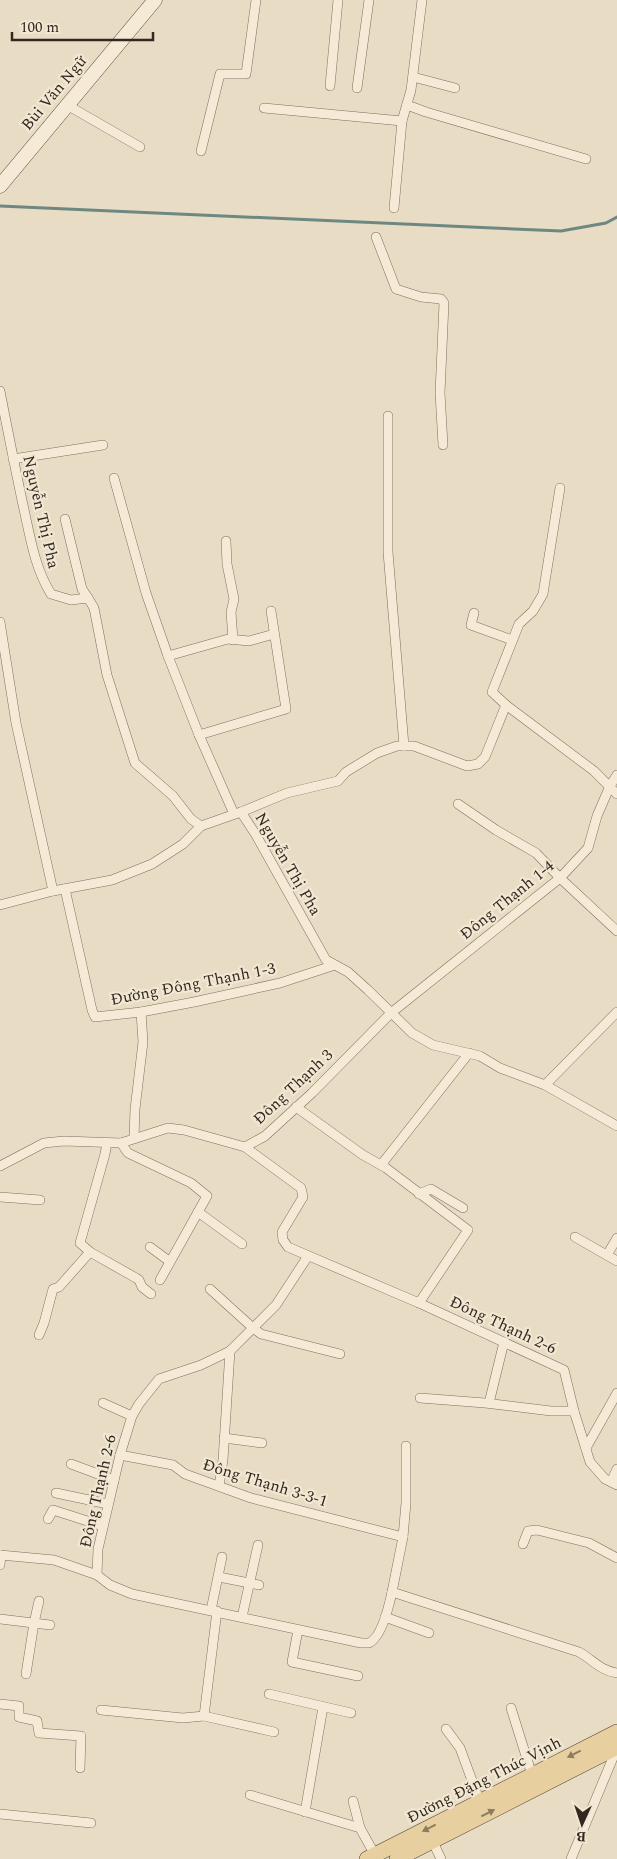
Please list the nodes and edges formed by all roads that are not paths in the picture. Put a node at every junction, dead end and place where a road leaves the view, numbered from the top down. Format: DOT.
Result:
graph roads {
  1 [pos="156,0"];
  2 [pos="256,0"];
  3 [pos="338,0"];
  4 [pos="369,0"];
  5 [pos="422,0"];
  6 [pos="413,77"];
  7 [pos="330,86"];
  8 [pos="357,88"];
  9 [pos="455,88"];
  10 [pos="407,104"];
  11 [pos="67,105"];
  12 [pos="264,108"];
  13 [pos="402,121"];
  14 [pos="140,147"];
  15 [pos="201,151"];
  16 [pos="586,159"];
  17 [pos="0,186"];
  18 [pos="394,208"];
  19 [pos="376,237"];
  20 [pos="0,391"];
  21 [pos="388,416"];
  22 [pos="103,445"];
  23 [pos="443,445"];
  24 [pos="13,458"];
  25 [pos="114,478"];
  26 [pos="560,488"];
  27 [pos="65,518"];
  28 [pos="226,541"];
  29 [pos="88,598"];
  30 [pos="271,611"];
  31 [pos="474,613"];
  32 [pos="0,622"];
  33 [pos="274,634"];
  34 [pos="233,640"];
  35 [pos="512,640"];
  36 [pos="168,656"];
  37 [pos="506,705"];
  38 [pos="199,735"];
  39 [pos="404,746"];
  40 [pos="617,775"];
  41 [pos="610,786"];
  42 [pos="617,794"];
  43 [pos="458,804"];
  44 [pos="237,813"];
  45 [pos="201,826"];
  46 [pos="560,878"];
  47 [pos="65,889"];
  48 [pos="53,891"];
  49 [pos="0,905"];
  50 [pos="617,931"];
  51 [pos="335,965"];
  52 [pos="140,1012"];
  53 [pos="617,1012"];
  54 [pos="391,1013"];
  55 [pos="469,1053"];
  56 [pos="545,1085"];
  57 [pos="296,1107"];
  58 [pos="617,1126"];
  59 [pos="134,1138"];
  60 [pos="106,1143"];
  61 [pos="121,1143"];
  62 [pos="244,1147"];
  63 [pos="1,1162"];
  64 [pos="381,1165"];
  65 [pos="420,1194"];
  66 [pos="0,1197"];
  67 [pos="40,1200"];
  68 [pos="463,1208"];
  69 [pos="198,1212"];
  70 [pos="575,1237"];
  71 [pos="617,1238"];
  72 [pos="242,1244"];
  73 [pos="150,1247"];
  74 [pos="90,1252"];
  75 [pos="607,1255"];
  76 [pos="308,1256"];
  77 [pos="169,1261"];
  78 [pos="617,1261"];
  79 [pos="160,1280"];
  80 [pos="210,1289"];
  81 [pos="152,1294"];
  82 [pos="420,1302"];
  83 [pos="253,1328"];
  84 [pos="39,1335"];
  85 [pos="504,1342"];
  86 [pos="230,1351"];
  87 [pos="340,1354"];
  88 [pos="617,1393"];
  89 [pos="420,1398"];
  90 [pos="103,1403"];
  91 [pos="489,1403"];
  92 [pos="574,1411"];
  93 [pos="132,1416"];
  94 [pos="224,1438"];
  95 [pos="262,1443"];
  96 [pos="406,1446"];
  97 [pos="586,1448"];
  98 [pos="120,1455"];
  99 [pos="71,1464"];
  100 [pos="617,1469"];
  101 [pos="114,1480"];
  102 [pos="614,1483"];
  103 [pos="219,1486"];
  104 [pos="56,1492"];
  105 [pos="108,1504"];
  106 [pos="48,1519"];
  107 [pos="103,1526"];
  108 [pos="403,1537"];
  109 [pos="523,1544"];
  110 [pos="258,1545"];
  111 [pos="1,1555"];
  112 [pos="222,1557"];
  113 [pos="617,1558"];
  114 [pos="0,1565"];
  115 [pos="97,1575"];
  116 [pos="219,1577"];
  117 [pos="249,1583"];
  118 [pos="259,1585"];
  119 [pos="392,1592"];
  120 [pos="39,1601"];
  121 [pos="214,1611"];
  122 [pos="242,1617"];
  123 [pos="386,1617"];
  124 [pos="0,1619"];
  125 [pos="34,1623"];
  126 [pos="50,1625"];
  127 [pos="298,1630"];
  128 [pos="429,1633"];
  129 [pos="26,1674"];
  130 [pos="617,1674"];
  131 [pos="358,1676"];
  132 [pos="269,1694"];
  133 [pos="0,1704"];
  134 [pos="323,1707"];
  135 [pos="511,1708"];
  136 [pos="101,1710"];
  137 [pos="351,1713"];
  138 [pos="204,1716"];
  139 [pos="446,1729"];
  140 [pos="274,1732"];
  141 [pos="617,1732"];
  142 [pos="617,1747"];
  143 [pos="80,1768"];
  144 [pos="532,1776"];
  145 [pos="250,1796"];
  146 [pos="353,1801"];
  147 [pos="480,1802"];
  148 [pos="305,1812"];
  149 [pos="0,1814"];
  150 [pos="91,1823"];
  151 [pos="360,1828"];
  152 [pos="433,1842"];
  153 [pos="371,1857"];
  154 [pos="398,1859"];
  155 [pos="441,1859"];
  156 [pos="571,1859"];
  1 -- 11 [label="main road, Bùi Văn Ngữ"];
  2 -- 15 [label="street"];
  3 -- 7 [label="street"];
  4 -- 8 [label="street"];
  5 -- 6 [label="street"];
  6 -- 9 [label="street"];
  6 -- 10 [label="street"];
  10 -- 13 [label="street"];
  10 -- 16 [label="street"];
  11 -- 14 [label="street"];
  11 -- 17 [label="main road, Bùi Văn Ngữ"];
  12 -- 13 [label="street"];
  13 -- 18 [label="street"];
  19 -- 23 [label="street"];
  20 -- 24 [label="street, Nguyễn Thị Pha"];
  21 -- 39 [label="street"];
  22 -- 24 [label="street"];
  24 -- 29 [label="street, Nguyễn Thị Pha"];
  25 -- 36 [label="street"];
  26 -- 35 [label="street"];
  27 -- 29 [label="street"];
  28 -- 34 [label="street"];
  29 -- 45 [label="street"];
  30 -- 33 [label="street"];
  31 -- 35 [label="street"];
  32 -- 48 [label="street"];
  33 -- 34 [label="street"];
  33 -- 38 [label="street"];
  34 -- 36 [label="street"];
  35 -- 37 [label="street"];
  36 -- 38 [label="street"];
  37 -- 39 [label="street"];
  37 -- 41 [label="street"];
  38 -- 44 [label="street"];
  39 -- 44 [label="street"];
  40 -- 41 [label="street, Đông Thạnh 1-4"];
  41 -- 42 [label="street"];
  41 -- 46 [label="street, Đông Thạnh 1-4"];
  43 -- 46 [label="street"];
  44 -- 45 [label="street, Nguyễn Thị Pha"];
  44 -- 51 [label="street, Nguyễn Thị Pha"];
  45 -- 47 [label="street"];
  46 -- 50 [label="street"];
  46 -- 54 [label="street, Đông Thạnh 1-4"];
  47 -- 48 [label="street"];
  47 -- 52 [label="street, Đường Đông Thạnh 1-3"];
  48 -- 49 [label="street"];
  51 -- 52 [label="street, Đường Đông Thạnh 1-3"];
  51 -- 54 [label="street, Nguyễn Thị Pha"];
  52 -- 59 [label="street"];
  53 -- 56 [label="street"];
  54 -- 55 [label="street, Nguyễn Thị Pha"];
  54 -- 57 [label="street, Đông Thạnh 3"];
  55 -- 56 [label="street, Nguyễn Thị Pha"];
  55 -- 64 [label="street"];
  56 -- 58 [label="street, Nguyễn Thị Pha"];
  57 -- 62 [label="street, Đông Thạnh 3"];
  57 -- 64 [label="street"];
  59 -- 61 [label="street"];
  59 -- 62 [label="street"];
  60 -- 61 [label="street"];
  60 -- 63 [label="street"];
  60 -- 74 [label="street"];
  61 -- 69 [label="street"];
  62 -- 76 [label="street, Đông Thạnh 2-6"];
  64 -- 65 [label="street"];
  65 -- 68 [label="street"];
  65 -- 82 [label="street"];
  66 -- 67 [label="street"];
  69 -- 72 [label="street"];
  69 -- 77 [label="street"];
  70 -- 75 [label="street"];
  71 -- 75 [label="street"];
  73 -- 77 [label="street"];
  74 -- 81 [label="street"];
  74 -- 84 [label="street"];
  75 -- 78 [label="street"];
  76 -- 82 [label="street, Đông Thạnh 2-6"];
  76 -- 83 [label="street, Đông Thạnh 2-6"];
  77 -- 79 [label="street"];
  80 -- 83 [label="street"];
  82 -- 85 [label="street, Đông Thạnh 2-6"];
  83 -- 86 [label="street, Đông Thạnh 2-6"];
  83 -- 87 [label="street"];
  85 -- 91 [label="street"];
  85 -- 92 [label="street, Đông Thạnh 2-6"];
  86 -- 93 [label="street, Đông Thạnh 2-6"];
  86 -- 94 [label="street"];
  88 -- 97 [label="street"];
  89 -- 91 [label="street"];
  90 -- 93 [label="street"];
  91 -- 92 [label="street"];
  92 -- 97 [label="street, Đông Thạnh 2-6"];
  93 -- 98 [label="street, Đông Thạnh 2-6"];
  94 -- 95 [label="street"];
  94 -- 103 [label="street"];
  96 -- 108 [label="street"];
  97 -- 102 [label="street, Đông Thạnh 2-6"];
  98 -- 101 [label="street, Đông Thạnh 2-6"];
  98 -- 103 [label="street, Đông Thạnh 3-3-1"];
  99 -- 101 [label="street"];
  100 -- 102 [label="street"];
  101 -- 105 [label="street, Đông Thạnh 2-6"];
  103 -- 108 [label="street, Đông Thạnh 3-3-1"];
  104 -- 105 [label="street"];
  105 -- 107 [label="street, Đông Thạnh 2-6"];
  106 -- 107 [label="street"];
  107 -- 115 [label="street, Đông Thạnh 2-6"];
  108 -- 119 [label="street"];
  109 -- 113 [label="street"];
  110 -- 117 [label="street"];
  111 -- 114 [label="street"];
  111 -- 115 [label="street"];
  112 -- 116 [label="street"];
  115 -- 121 [label="street"];
  116 -- 117 [label="street"];
  116 -- 121 [label="street"];
  117 -- 118 [label="street"];
  117 -- 122 [label="street"];
  119 -- 123 [label="street"];
  119 -- 130 [label="street"];
  120 -- 125 [label="street"];
  121 -- 122 [label="street"];
  121 -- 138 [label="street"];
  122 -- 127 [label="street"];
  123 -- 127 [label="street"];
  123 -- 128 [label="street"];
  124 -- 125 [label="street"];
  125 -- 126 [label="street"];
  125 -- 129 [label="street"];
  127 -- 131 [label="street"];
  132 -- 134 [label="street"];
  133 -- 143 [label="street"];
  134 -- 137 [label="street"];
  134 -- 148 [label="street"];
  135 -- 144 [label="street"];
  136 -- 138 [label="street"];
  138 -- 140 [label="street"];
  139 -- 147 [label="street"];
  141 -- 144 [label="main road, Đường Đặng Thúc Vịnh, one-way"];
  152 -- 142 [label="main road, Đường Đặng Thúc Vịnh, one-way"];
  142 -- 156 [label="street"];
  144 -- 147 [label="main road, Đường Đặng Thúc Vịnh"];
  145 -- 148 [label="street"];
  146 -- 151 [label="street"];
  147 -- 153 [label="main road, Đường Đặng Thúc Vịnh, one-way"];
  148 -- 151 [label="street"];
  149 -- 150 [label="street"];
  151 -- 153 [label="street"];
  152 -- 154 [label="main road, Đường Đặng Thúc Vịnh"];
  152 -- 155 [label="street"];
}
